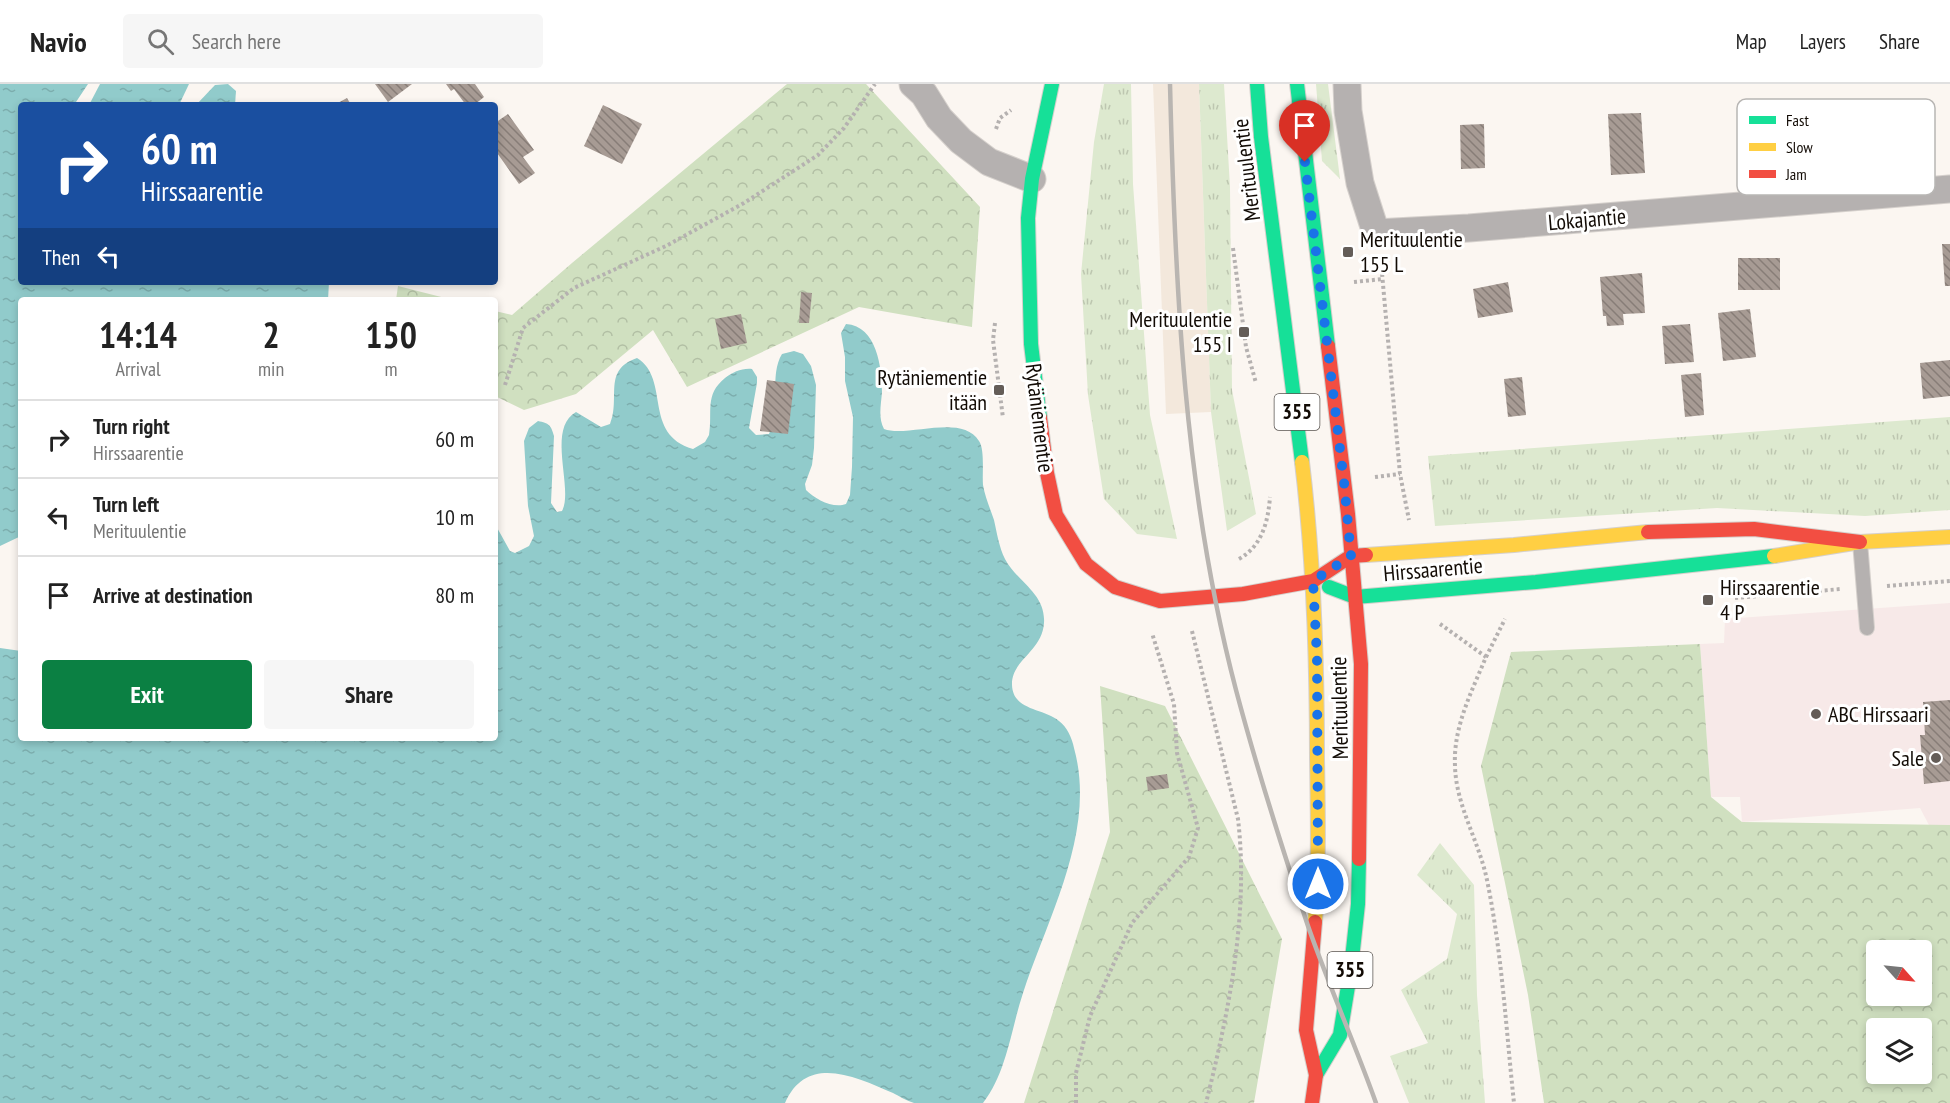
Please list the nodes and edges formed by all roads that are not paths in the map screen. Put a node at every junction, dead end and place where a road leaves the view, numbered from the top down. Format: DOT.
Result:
graph roads {
  1 [pos="913,84"];
  2 [pos="1052,84"];
  3 [pos="1257,84"];
  4 [pos="1297,84"];
  5 [pos="1347,84"];
  6 [pos="1032,179"];
  7 [pos="1950,189"];
  8 [pos="1935,190"];
  9 [pos="1876,195"];
  10 [pos="1950,537"];
  11 [pos="1860,542"];
  12 [pos="1351,556"];
  13 [pos="1313,581"];
  14 [pos="1355,597"];
  15 [pos="1867,628"];
  16 [pos="1316,1075"];
  17 [pos="1312,1103"];
  1 -- 6 [label="street"];
  2 -- 6 [label="main road, Rytäniementie"];
  3 -- 13 [label="main road, Merituulentie / 355"];
  4 -- 12 [label="main road, Merituulentie / 355"];
  5 -- 9 [label="street, Lokajantie"];
  6 -- 13 [label="main road, Rytäniementie"];
  7 -- 8 [label="street, Lokajantie"];
  10 -- 11 [label="main road, Hirssaarentie"];
  11 -- 12 [label="main road, Hirssaarentie"];
  11 -- 14 [label="main road, Hirssaarentie"];
  11 -- 15 [label="lane"];
  12 -- 13 [label="main road, Hirssaarentie"];
  12 -- 14 [label="main road, Merituulentie / 355"];
  13 -- 14 [label="main road, Hirssaarentie"];
  13 -- 16 [label="main road, Merituulentie / 355"];
  14 -- 16 [label="main road, Merituulentie / 355"];
  16 -- 17 [label="main road, Merituulentie / 355"];
}
